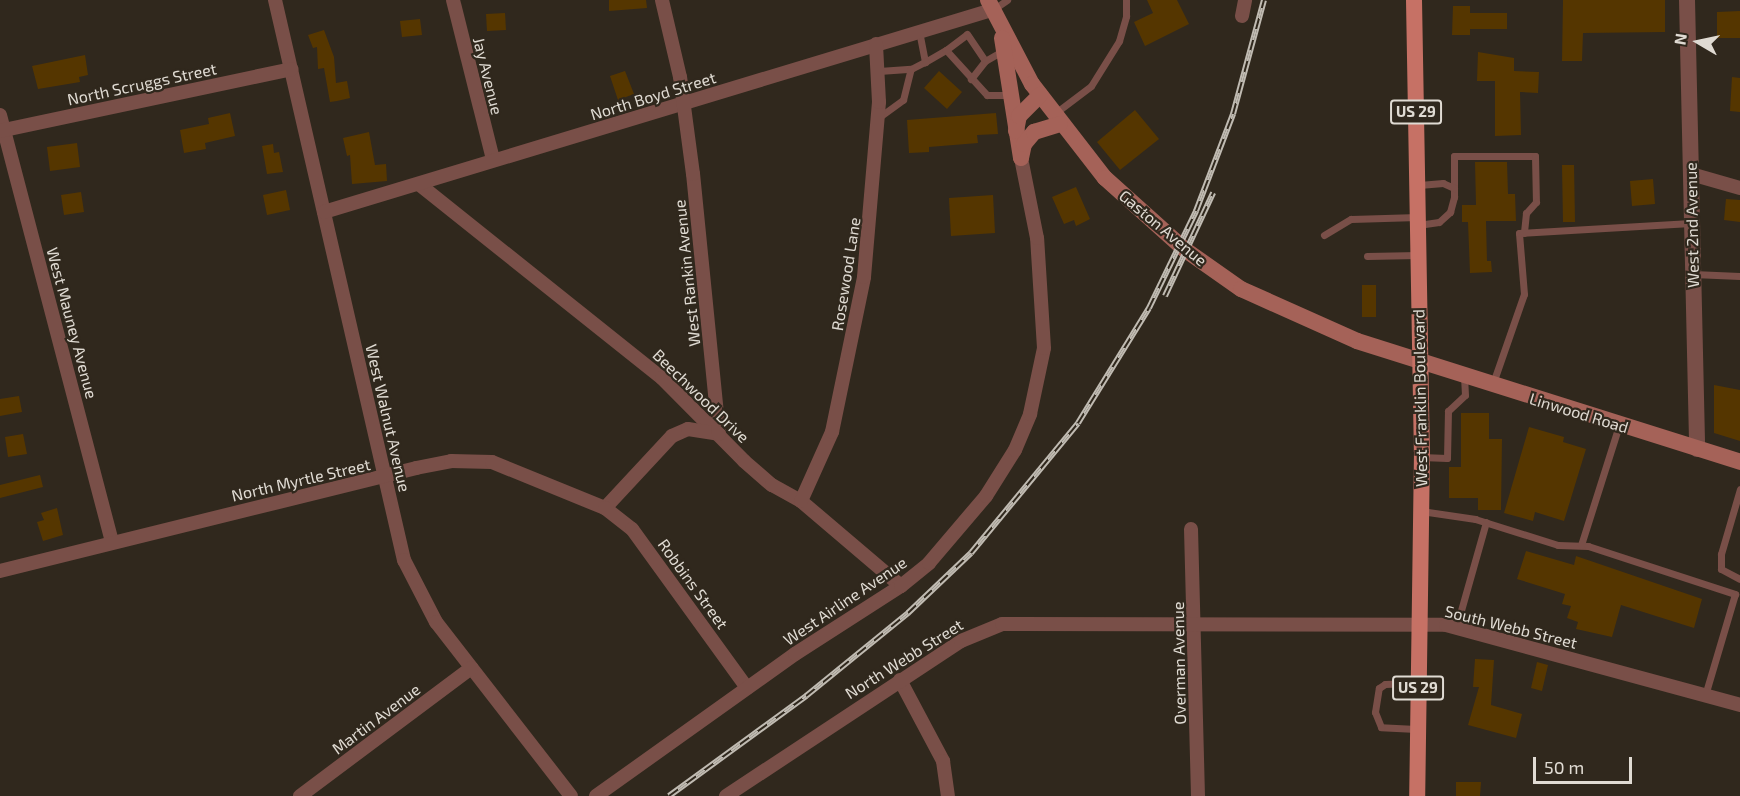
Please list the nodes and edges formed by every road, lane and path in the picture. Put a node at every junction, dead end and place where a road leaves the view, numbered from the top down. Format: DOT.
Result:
graph roads {
  1 [pos="275,0"];
  2 [pos="453,0"];
  3 [pos="662,0"];
  4 [pos="1007,0"];
  5 [pos="1126,0"];
  6 [pos="1245,0"];
  7 [pos="1414,0"];
  8 [pos="1686,0"];
  9 [pos="993,12"];
  10 [pos="1242,16"];
  11 [pos="959,20"];
  12 [pos="919,32"];
  13 [pos="967,34"];
  14 [pos="876,44"];
  15 [pos="946,50"];
  16 [pos="1004,50"];
  17 [pos="985,61"];
  18 [pos="925,62"];
  19 [pos="291,69"];
  20 [pos="911,69"];
  21 [pos="879,71"];
  22 [pos="970,79"];
  23 [pos="1009,95"];
  24 [pos="1040,95"];
  25 [pos="683,105"];
  26 [pos="0,115"];
  27 [pos="878,118"];
  28 [pos="1057,119"];
  29 [pos="2,131"];
  30 [pos="1016,132"];
  31 [pos="1021,158"];
  32 [pos="493,159"];
  33 [pos="1691,174"];
  34 [pos="420,185"];
  35 [pos="1417,185"];
  36 [pos="1454,188"];
  37 [pos="1740,188"];
  38 [pos="324,212"];
  39 [pos="1418,221"];
  40 [pos="1691,224"];
  41 [pos="1524,233"];
  42 [pos="1324,235"];
  43 [pos="1418,255"];
  44 [pos="1368,256"];
  45 [pos="1693,274"];
  46 [pos="1740,276"];
  47 [pos="1419,361"];
  48 [pos="1464,376"];
  49 [pos="1492,385"];
  50 [pos="1619,424"];
  51 [pos="719,434"];
  52 [pos="1697,449"];
  53 [pos="1421,457"];
  54 [pos="1740,462"];
  55 [pos="385,478"];
  56 [pos="1740,489"];
  57 [pos="801,501"];
  58 [pos="605,508"];
  59 [pos="1421,511"];
  60 [pos="1486,522"];
  61 [pos="1191,529"];
  62 [pos="112,541"];
  63 [pos="1581,545"];
  64 [pos="0,571"];
  65 [pos="1740,579"];
  66 [pos="901,586"];
  67 [pos="1196,624"];
  68 [pos="1419,625"];
  69 [pos="1456,628"];
  70 [pos="471,668"];
  71 [pos="900,680"];
  72 [pos="1418,683"];
  73 [pos="747,688"];
  74 [pos="1705,695"];
  75 [pos="1740,705"];
  76 [pos="1418,729"];
  77 [pos="300,796"];
  78 [pos="571,796"];
  79 [pos="596,796"];
  80 [pos="726,796"];
  81 [pos="948,796"];
  82 [pos="1198,796"];
  83 [pos="1417,796"];
  1 -- 19 [label="street, West Walnut Avenue"];
  2 -- 32 [label="street, Jay Avenue"];
  3 -- 25 [label="street, West Rankin Avenue"];
  4 -- 9 [label="lane"];
  5 -- 28 [label="lane"];
  6 -- 10 [label="street"];
  7 -- 35 [label="main road, West Franklin Boulevard / US 29"];
  8 -- 33 [label="street, West 2nd Avenue"];
  9 -- 11 [label="street, North Boyd Street"];
  9 -- 16 [label="main road"];
  9 -- 24 [label="main road, Gaston Avenue"];
  11 -- 12 [label="street, North Boyd Street"];
  11 -- 13 [label="lane"];
  12 -- 14 [label="street, North Boyd Street"];
  12 -- 18 [label="lane"];
  13 -- 15 [label="lane"];
  13 -- 17 [label="lane"];
  14 -- 21 [label="street, Rosewood Lane"];
  14 -- 25 [label="street, North Boyd Street"];
  15 -- 18 [label="lane"];
  15 -- 22 [label="lane"];
  16 -- 17 [label="lane"];
  16 -- 23 [label="main road"];
  17 -- 22 [label="lane"];
  18 -- 20 [label="lane"];
  19 -- 29 [label="street, North Scruggs Street"];
  19 -- 38 [label="street, West Walnut Avenue"];
  20 -- 21 [label="lane"];
  20 -- 27 [label="lane"];
  21 -- 27 [label="street, Rosewood Lane"];
  22 -- 23 [label="lane"];
  23 -- 30 [label="main road"];
  24 -- 28 [label="main road, Gaston Avenue"];
  24 -- 30 [label="main road"];
  25 -- 32 [label="street, North Boyd Street"];
  25 -- 51 [label="street, West Rankin Avenue"];
  26 -- 29 [label="street, West Mauney Avenue"];
  27 -- 57 [label="street, Rosewood Lane"];
  28 -- 31 [label="main road"];
  28 -- 47 [label="main road, Gaston Avenue"];
  29 -- 62 [label="street, West Mauney Avenue"];
  30 -- 31 [label="main road"];
  31 -- 66 [label="street, West Airline Avenue"];
  32 -- 34 [label="street, North Boyd Street"];
  33 -- 37 [label="street"];
  33 -- 40 [label="street, West 2nd Avenue"];
  34 -- 38 [label="street, North Boyd Street"];
  34 -- 51 [label="street, Beechwood Drive"];
  35 -- 36 [label="lane"];
  35 -- 39 [label="main road, West Franklin Boulevard / US 29"];
  36 -- 39 [label="lane"];
  36 -- 41 [label="lane"];
  38 -- 55 [label="street, West Walnut Avenue"];
  39 -- 42 [label="lane"];
  39 -- 43 [label="main road, West Franklin Boulevard / US 29"];
  40 -- 41 [label="lane"];
  40 -- 45 [label="street, West 2nd Avenue"];
  41 -- 49 [label="lane"];
  43 -- 44 [label="lane"];
  43 -- 47 [label="main road, West Franklin Boulevard / US 29"];
  45 -- 46 [label="lane"];
  45 -- 52 [label="street, West 2nd Avenue"];
  47 -- 48 [label="main road, Linwood Road"];
  47 -- 53 [label="main road, West Franklin Boulevard / US 29"];
  48 -- 49 [label="main road, Linwood Road"];
  48 -- 53 [label="lane"];
  49 -- 50 [label="main road, Linwood Road"];
  50 -- 52 [label="main road, Linwood Road"];
  50 -- 63 [label="lane"];
  51 -- 57 [label="street, Beechwood Drive"];
  51 -- 58 [label="street"];
  52 -- 54 [label="main road, Linwood Road"];
  53 -- 59 [label="main road, West Franklin Boulevard / US 29"];
  55 -- 58 [label="street, North Myrtle Street"];
  55 -- 62 [label="street, North Myrtle Street"];
  55 -- 70 [label="street, West Walnut Avenue"];
  56 -- 65 [label="lane"];
  57 -- 66 [label="street, Beechwood Drive"];
  58 -- 73 [label="street, Robbins Street"];
  59 -- 60 [label="lane"];
  59 -- 68 [label="main road, West Franklin Boulevard / US 29"];
  60 -- 63 [label="lane"];
  60 -- 69 [label="lane"];
  61 -- 67 [label="street, Overman Avenue"];
  62 -- 64 [label="street, North Myrtle Street"];
  63 -- 74 [label="lane"];
  66 -- 73 [label="street, West Airline Avenue"];
  67 -- 68 [label="street, South Webb Street"];
  67 -- 71 [label="street, North Webb Street"];
  67 -- 82 [label="street, Overman Avenue"];
  68 -- 69 [label="street, South Webb Street"];
  68 -- 72 [label="main road, West Franklin Boulevard / US 29"];
  69 -- 74 [label="street, South Webb Street"];
  70 -- 77 [label="street, Martin Avenue"];
  70 -- 78 [label="street, West Walnut Avenue"];
  71 -- 80 [label="street, North Webb Street"];
  71 -- 81 [label="street"];
  72 -- 76 [label="main road, West Franklin Boulevard / US 29"];
  72 -- 76 [label="lane"];
  73 -- 79 [label="street, West Airline Avenue"];
  74 -- 75 [label="street, South Webb Street"];
  76 -- 83 [label="main road, West Franklin Boulevard / US 29"];
}
